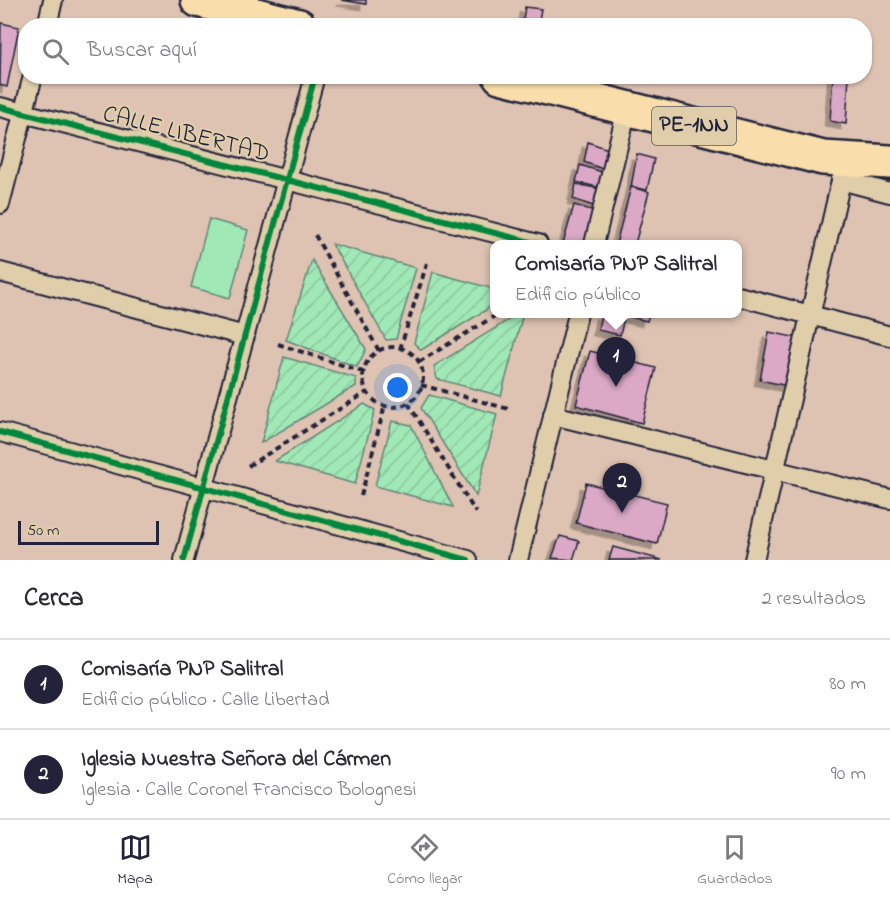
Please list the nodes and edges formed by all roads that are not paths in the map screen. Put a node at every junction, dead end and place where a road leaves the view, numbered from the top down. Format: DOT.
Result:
graph roads {
  1 [pos="53,0"];
  2 [pos="198,0"];
  3 [pos="49,18"];
  4 [pos="268,18"];
  5 [pos="31,84"];
  6 [pos="313,84"];
  7 [pos="531,84"];
  8 [pos="0,107"];
  9 [pos="627,109"];
  10 [pos="24,113"];
  11 [pos="890,162"];
  12 [pos="843,170"];
  13 [pos="288,179"];
  14 [pos="890,193"];
  15 [pos="0,204"];
  16 [pos="523,240"];
  17 [pos="595,240"];
  18 [pos="0,272"];
  19 [pos="742,298"];
  20 [pos="810,315"];
  21 [pos="577,318"];
  22 [pos="245,336"];
  23 [pos="890,336"];
  24 [pos="553,415"];
  25 [pos="0,432"];
  26 [pos="774,470"];
  27 [pos="204,488"];
  28 [pos="890,499"];
  29 [pos="184,560"];
  30 [pos="468,560"];
  31 [pos="518,560"];
  32 [pos="754,560"];
  1 -- 3 [label="street"];
  2 -- 4 [label="highway"];
  5 -- 10 [label="street"];
  6 -- 13 [label="street"];
  7 -- 9 [label="highway, PE-1NN"];
  8 -- 10 [label="street, CALLE LIBERTAD"];
  9 -- 12 [label="highway, PE-1NN"];
  9 -- 17 [label="street"];
  10 -- 13 [label="street, CALLE LIBERTAD"];
  10 -- 15 [label="street"];
  11 -- 12 [label="highway, PE-1NN"];
  12 -- 14 [label="street"];
  12 -- 20 [label="street"];
  13 -- 16 [label="street, CALLE LIBERTAD"];
  13 -- 22 [label="street"];
  18 -- 22 [label="street"];
  19 -- 20 [label="street"];
  20 -- 23 [label="street"];
  20 -- 26 [label="street"];
  21 -- 24 [label="street"];
  22 -- 27 [label="street"];
  24 -- 26 [label="street"];
  24 -- 31 [label="street"];
  25 -- 27 [label="street"];
  26 -- 28 [label="street"];
  26 -- 32 [label="street"];
  27 -- 29 [label="street"];
  27 -- 30 [label="street"];
}
